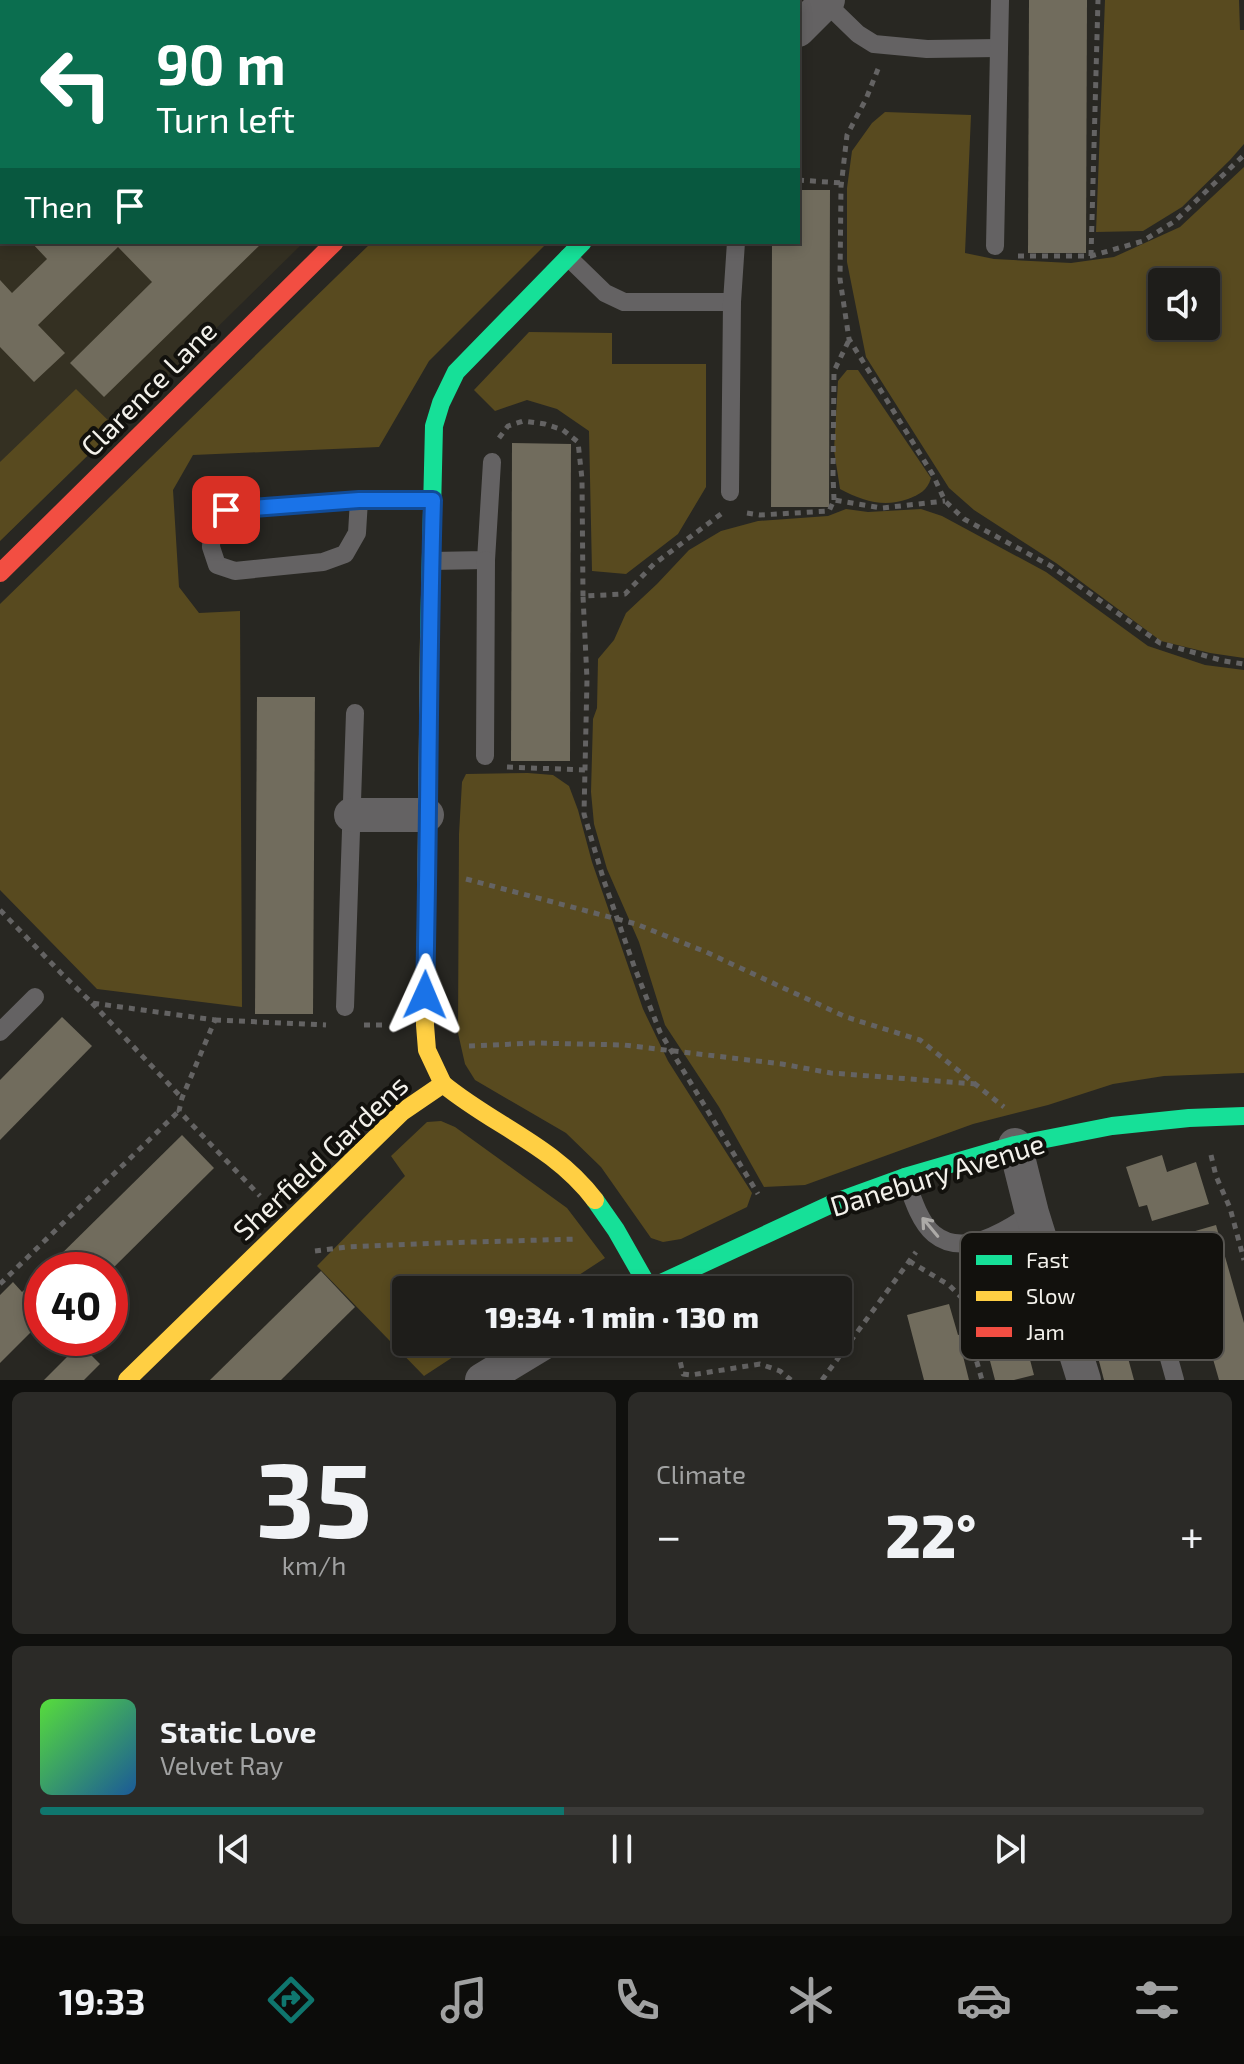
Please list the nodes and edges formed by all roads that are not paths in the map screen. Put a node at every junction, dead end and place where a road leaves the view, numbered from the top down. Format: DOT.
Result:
graph roads {
  1 [pos="1000,0"];
  2 [pos="827,1"];
  3 [pos="800,28"];
  4 [pos="998,48"];
  5 [pos="333,244"];
  6 [pos="581,244"];
  7 [pos="736,244"];
  8 [pos="995,246"];
  9 [pos="568,257"];
  10 [pos="732,302"];
  11 [pos="492,462"];
  12 [pos="730,492"];
  13 [pos="359,500"];
  14 [pos="433,500"];
  15 [pos="486,560"];
  16 [pos="431,561"];
  17 [pos="0,573"];
  18 [pos="355,713"];
  19 [pos="485,756"];
  20 [pos="351,815"];
  21 [pos="427,815"];
  22 [pos="35,997"];
  23 [pos="345,1007"];
  24 [pos="0,1032"];
  25 [pos="443,1084"];
  26 [pos="1244,1116"];
  27 [pos="1015,1145"];
  28 [pos="905,1177"];
  29 [pos="1032,1213"];
  30 [pos="1000,1232"];
  31 [pos="1038,1232"];
  32 [pos="960,1243"];
  33 [pos="640,1276"];
  34 [pos="675,1276"];
  35 [pos="520,1356"];
  36 [pos="1078,1360"];
  37 [pos="1169,1360"];
  38 [pos="127,1380"];
  39 [pos="482,1380"];
  40 [pos="1084,1380"];
  41 [pos="1175,1380"];
  1 -- 4 [label="lane"];
  2 -- 3 [label="street"];
  2 -- 4 [label="lane"];
  4 -- 8 [label="lane"];
  5 -- 17 [label="street, Clarence Lane"];
  6 -- 9 [label="street"];
  7 -- 10 [label="lane"];
  9 -- 10 [label="lane"];
  9 -- 14 [label="street"];
  10 -- 12 [label="lane"];
  11 -- 15 [label="lane"];
  13 -- 13 [label="lane"];
  13 -- 14 [label="lane"];
  14 -- 16 [label="street"];
  15 -- 16 [label="lane"];
  15 -- 19 [label="lane"];
  16 -- 21 [label="street"];
  18 -- 20 [label="lane"];
  20 -- 21 [label="street"];
  20 -- 23 [label="lane"];
  21 -- 25 [label="street"];
  22 -- 24 [label="lane"];
  25 -- 33 [label="street, Sherfield Gardens"];
  25 -- 38 [label="street, Sherfield Gardens"];
  26 -- 27 [label="street, Danebury Avenue"];
  27 -- 28 [label="street, Danebury Avenue"];
  27 -- 29 [label="street"];
  32 -- 28 [label="lane, one-way"];
  28 -- 34 [label="street, Danebury Avenue"];
  29 -- 30 [label="lane, one-way"];
  29 -- 31 [label="street"];
  35 -- 39 [label="street"];
  36 -- 40 [label="street"];
  37 -- 41 [label="lane"];
}
